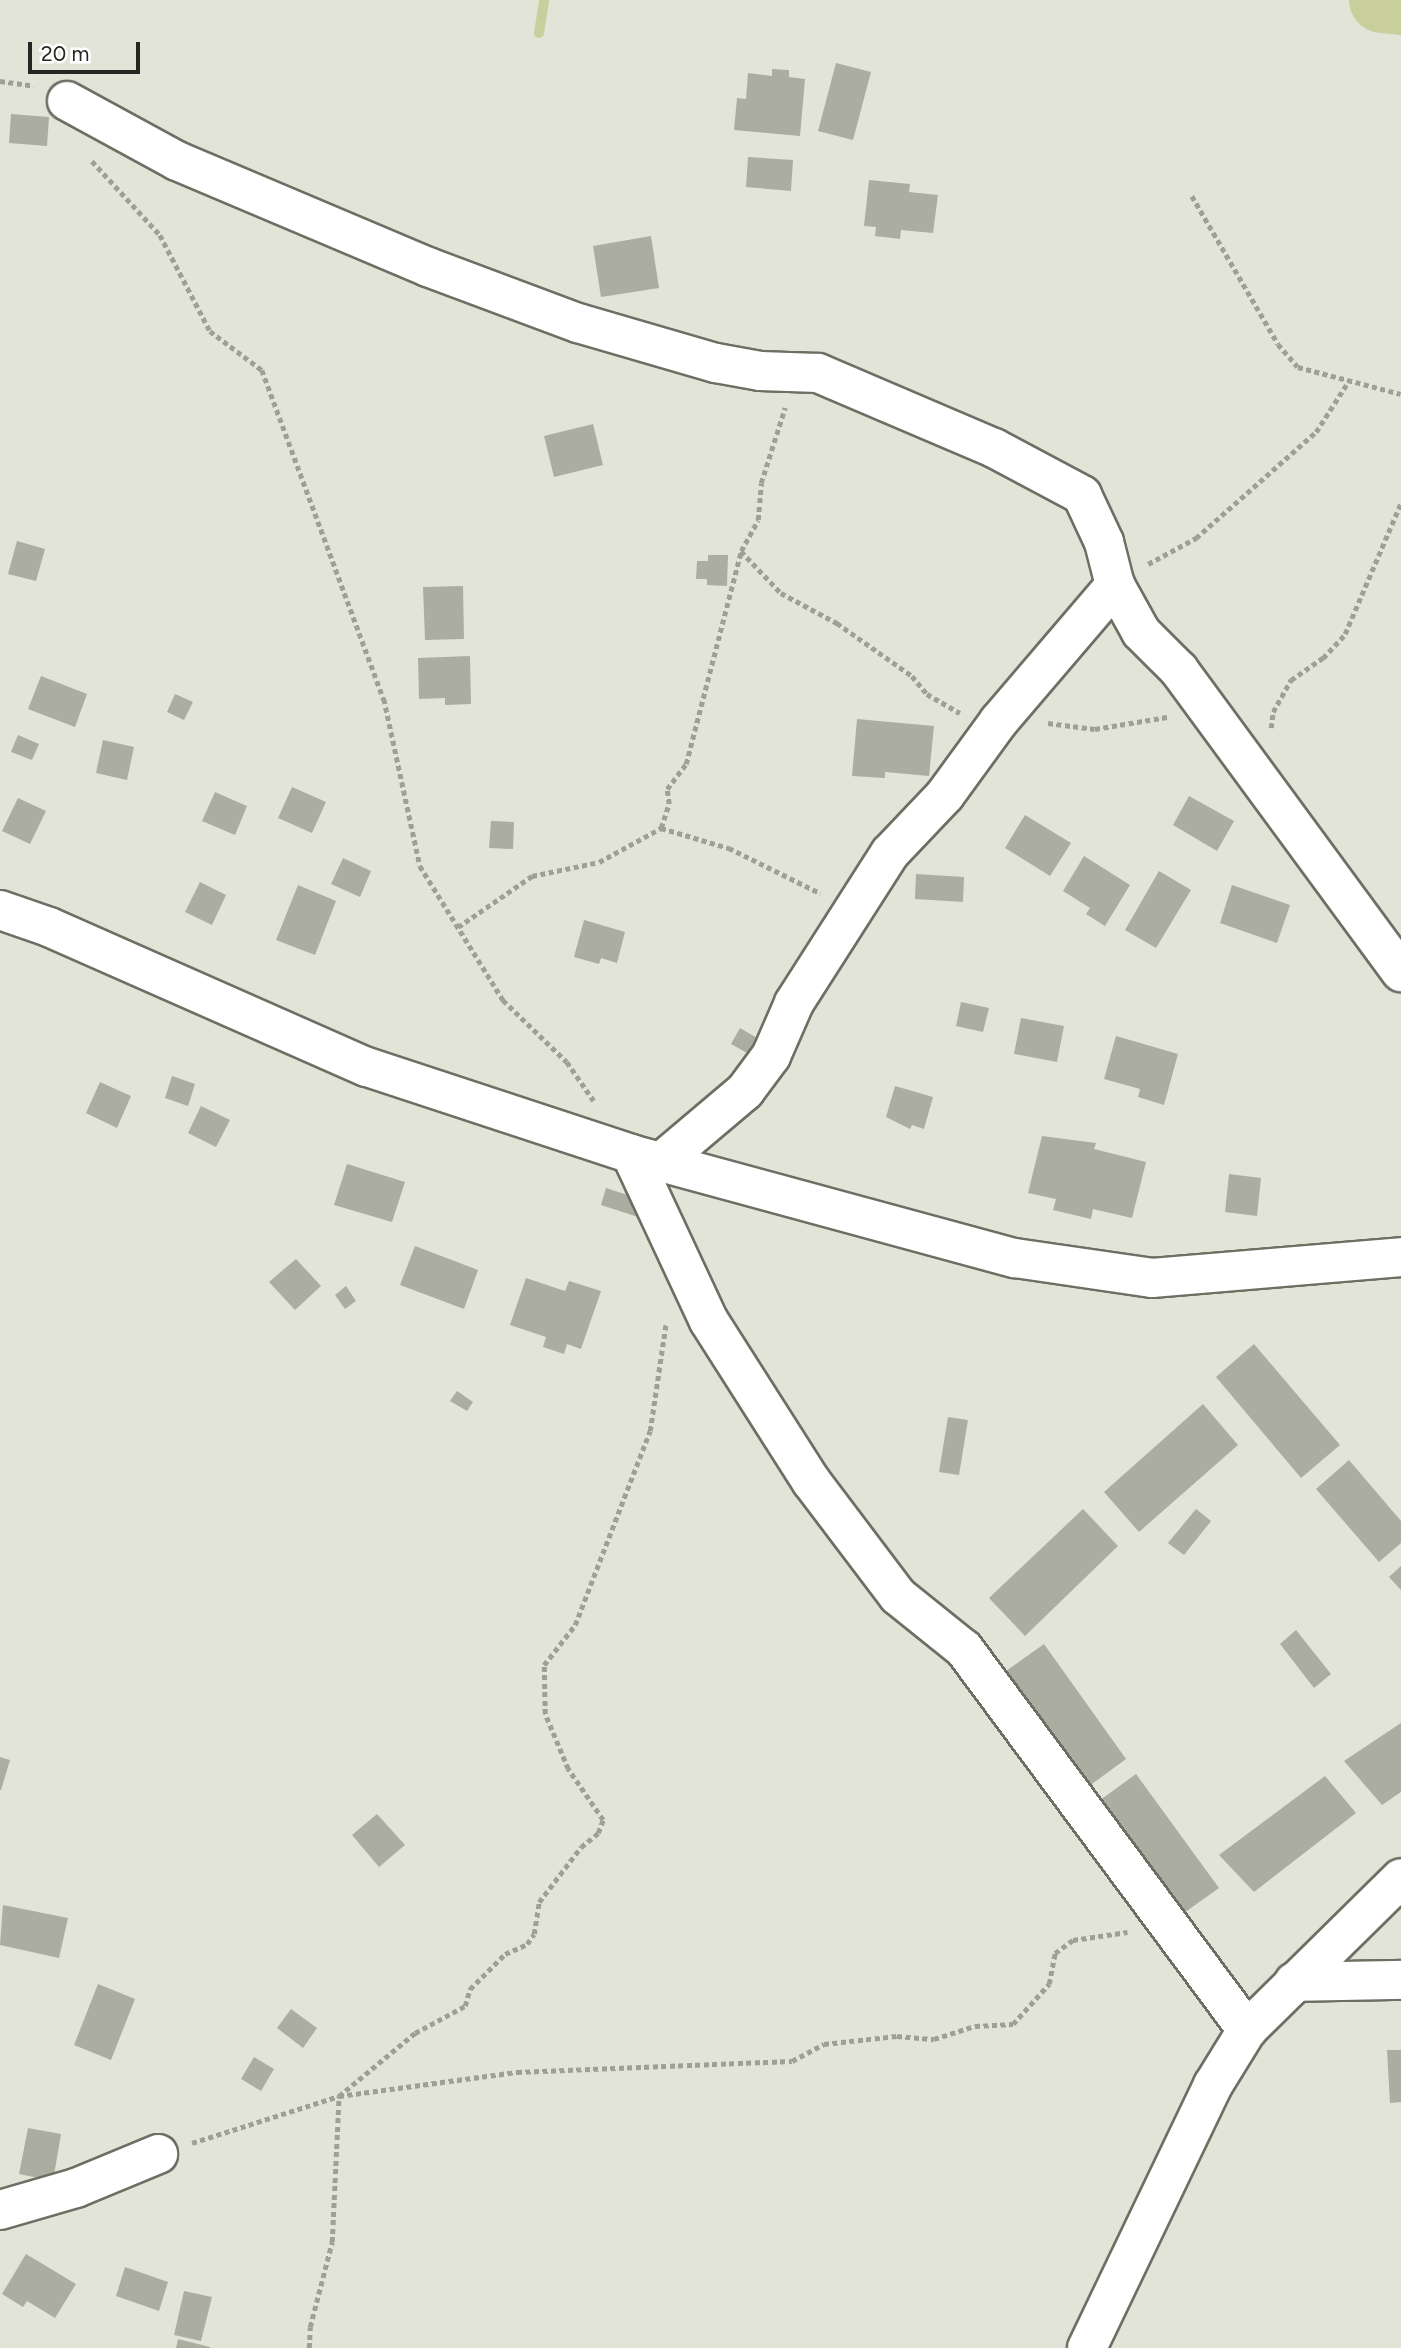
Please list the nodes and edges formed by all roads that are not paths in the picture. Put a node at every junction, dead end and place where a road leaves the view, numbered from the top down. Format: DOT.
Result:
graph roads {
  1 [pos="67,101"];
  2 [pos="1115,585"];
  3 [pos="0,910"];
  4 [pos="1401,972"];
  5 [pos="646,1158"];
  6 [pos="1401,1257"];
  7 [pos="1401,1878"];
  8 [pos="1401,1980"];
  9 [pos="1294,1982"];
  10 [pos="1247,2030"];
  11 [pos="158,2154"];
  12 [pos="0,2210"];
  13 [pos="1087,2348"];
  1 -- 2 [label="street"];
  2 -- 4 [label="street"];
  2 -- 5 [label="street"];
  3 -- 5 [label="street"];
  5 -- 6 [label="street"];
  5 -- 10 [label="street"];
  7 -- 9 [label="street"];
  8 -- 9 [label="street"];
  9 -- 10 [label="street"];
  10 -- 13 [label="street"];
  11 -- 12 [label="street"];
}
